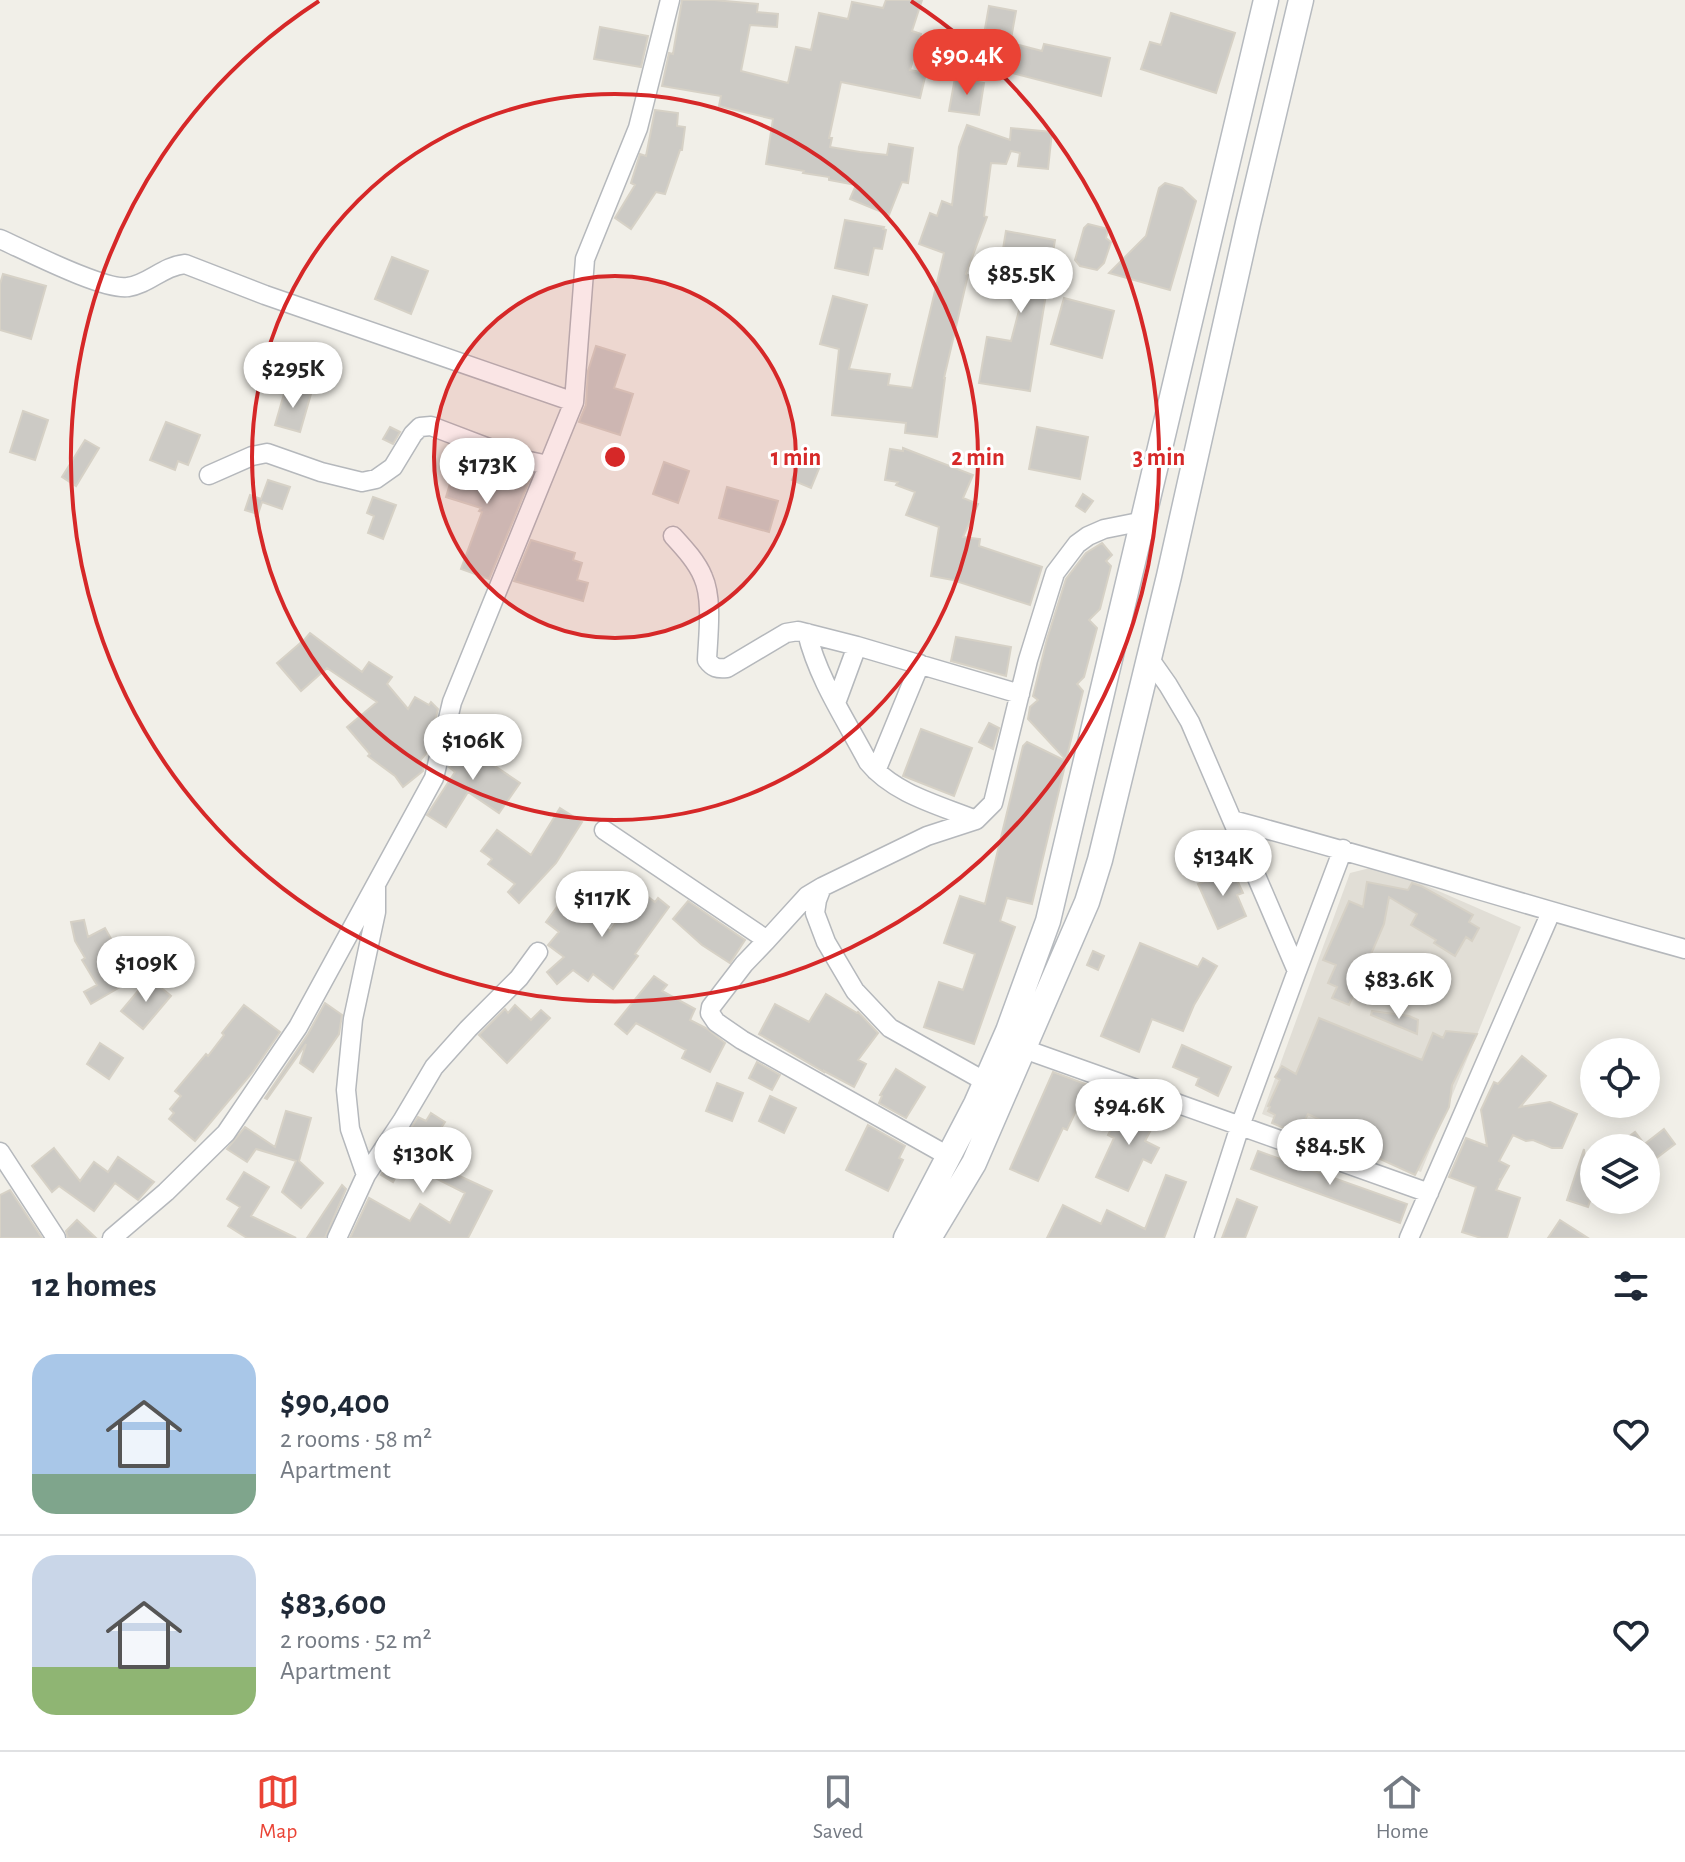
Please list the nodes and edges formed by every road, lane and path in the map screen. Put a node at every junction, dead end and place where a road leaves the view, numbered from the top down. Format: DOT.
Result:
graph roads {
  1 [pos="670,0"];
  2 [pos="1266,0"];
  3 [pos="1301,0"];
  4 [pos="0,239"];
  5 [pos="574,402"];
  6 [pos="548,465"];
  7 [pos="209,475"];
  8 [pos="1144,521"];
  9 [pos="673,536"];
  10 [pos="807,633"];
  11 [pos="857,646"];
  12 [pos="1149,658"];
  13 [pos="920,664"];
  14 [pos="1020,694"];
  15 [pos="836,703"];
  16 [pos="876,771"];
  17 [pos="976,820"];
  18 [pos="1232,820"];
  19 [pos="604,830"];
  20 [pos="1343,849"];
  21 [pos="376,884"];
  22 [pos="822,887"];
  23 [pos="1551,912"];
  24 [pos="767,940"];
  25 [pos="1685,949"];
  26 [pos="538,952"];
  27 [pos="1297,971"];
  28 [pos="1024,1049"];
  29 [pos="986,1082"];
  30 [pos="1240,1126"];
  31 [pos="0,1152"];
  32 [pos="950,1157"];
  33 [pos="366,1175"];
  34 [pos="1429,1193"];
  35 [pos="56,1238"];
  36 [pos="112,1238"];
  37 [pos="337,1238"];
  38 [pos="906,1238"];
  39 [pos="929,1238"];
  40 [pos="1204,1238"];
  41 [pos="1409,1238"];
  1 -- 5 [label="street"];
  2 -- 8 [label="main road"];
  3 -- 12 [label="main road"];
  4 -- 5 [label="street"];
  5 -- 6 [label="street"];
  6 -- 7 [label="street"];
  6 -- 21 [label="street"];
  8 -- 14 [label="street"];
  8 -- 29 [label="main road"];
  9 -- 10 [label="street"];
  10 -- 11 [label="street"];
  10 -- 15 [label="street"];
  11 -- 13 [label="street"];
  11 -- 15 [label="street"];
  12 -- 18 [label="street"];
  12 -- 28 [label="main road"];
  13 -- 14 [label="street"];
  13 -- 16 [label="street"];
  14 -- 17 [label="street"];
  15 -- 16 [label="street"];
  16 -- 17 [label="street"];
  17 -- 22 [label="street"];
  18 -- 20 [label="street"];
  18 -- 27 [label="street"];
  19 -- 24 [label="street"];
  20 -- 23 [label="street"];
  20 -- 27 [label="street"];
  21 -- 33 [label="street"];
  21 -- 36 [label="street"];
  22 -- 24 [label="street"];
  22 -- 29 [label="street"];
  23 -- 25 [label="street"];
  23 -- 34 [label="street"];
  24 -- 32 [label="street"];
  26 -- 33 [label="street"];
  27 -- 30 [label="street"];
  28 -- 30 [label="street"];
  28 -- 39 [label="main road"];
  29 -- 32 [label="main road"];
  30 -- 34 [label="street"];
  30 -- 40 [label="street"];
  31 -- 35 [label="street"];
  32 -- 38 [label="main road"];
  33 -- 37 [label="street"];
  34 -- 41 [label="street"];
}
